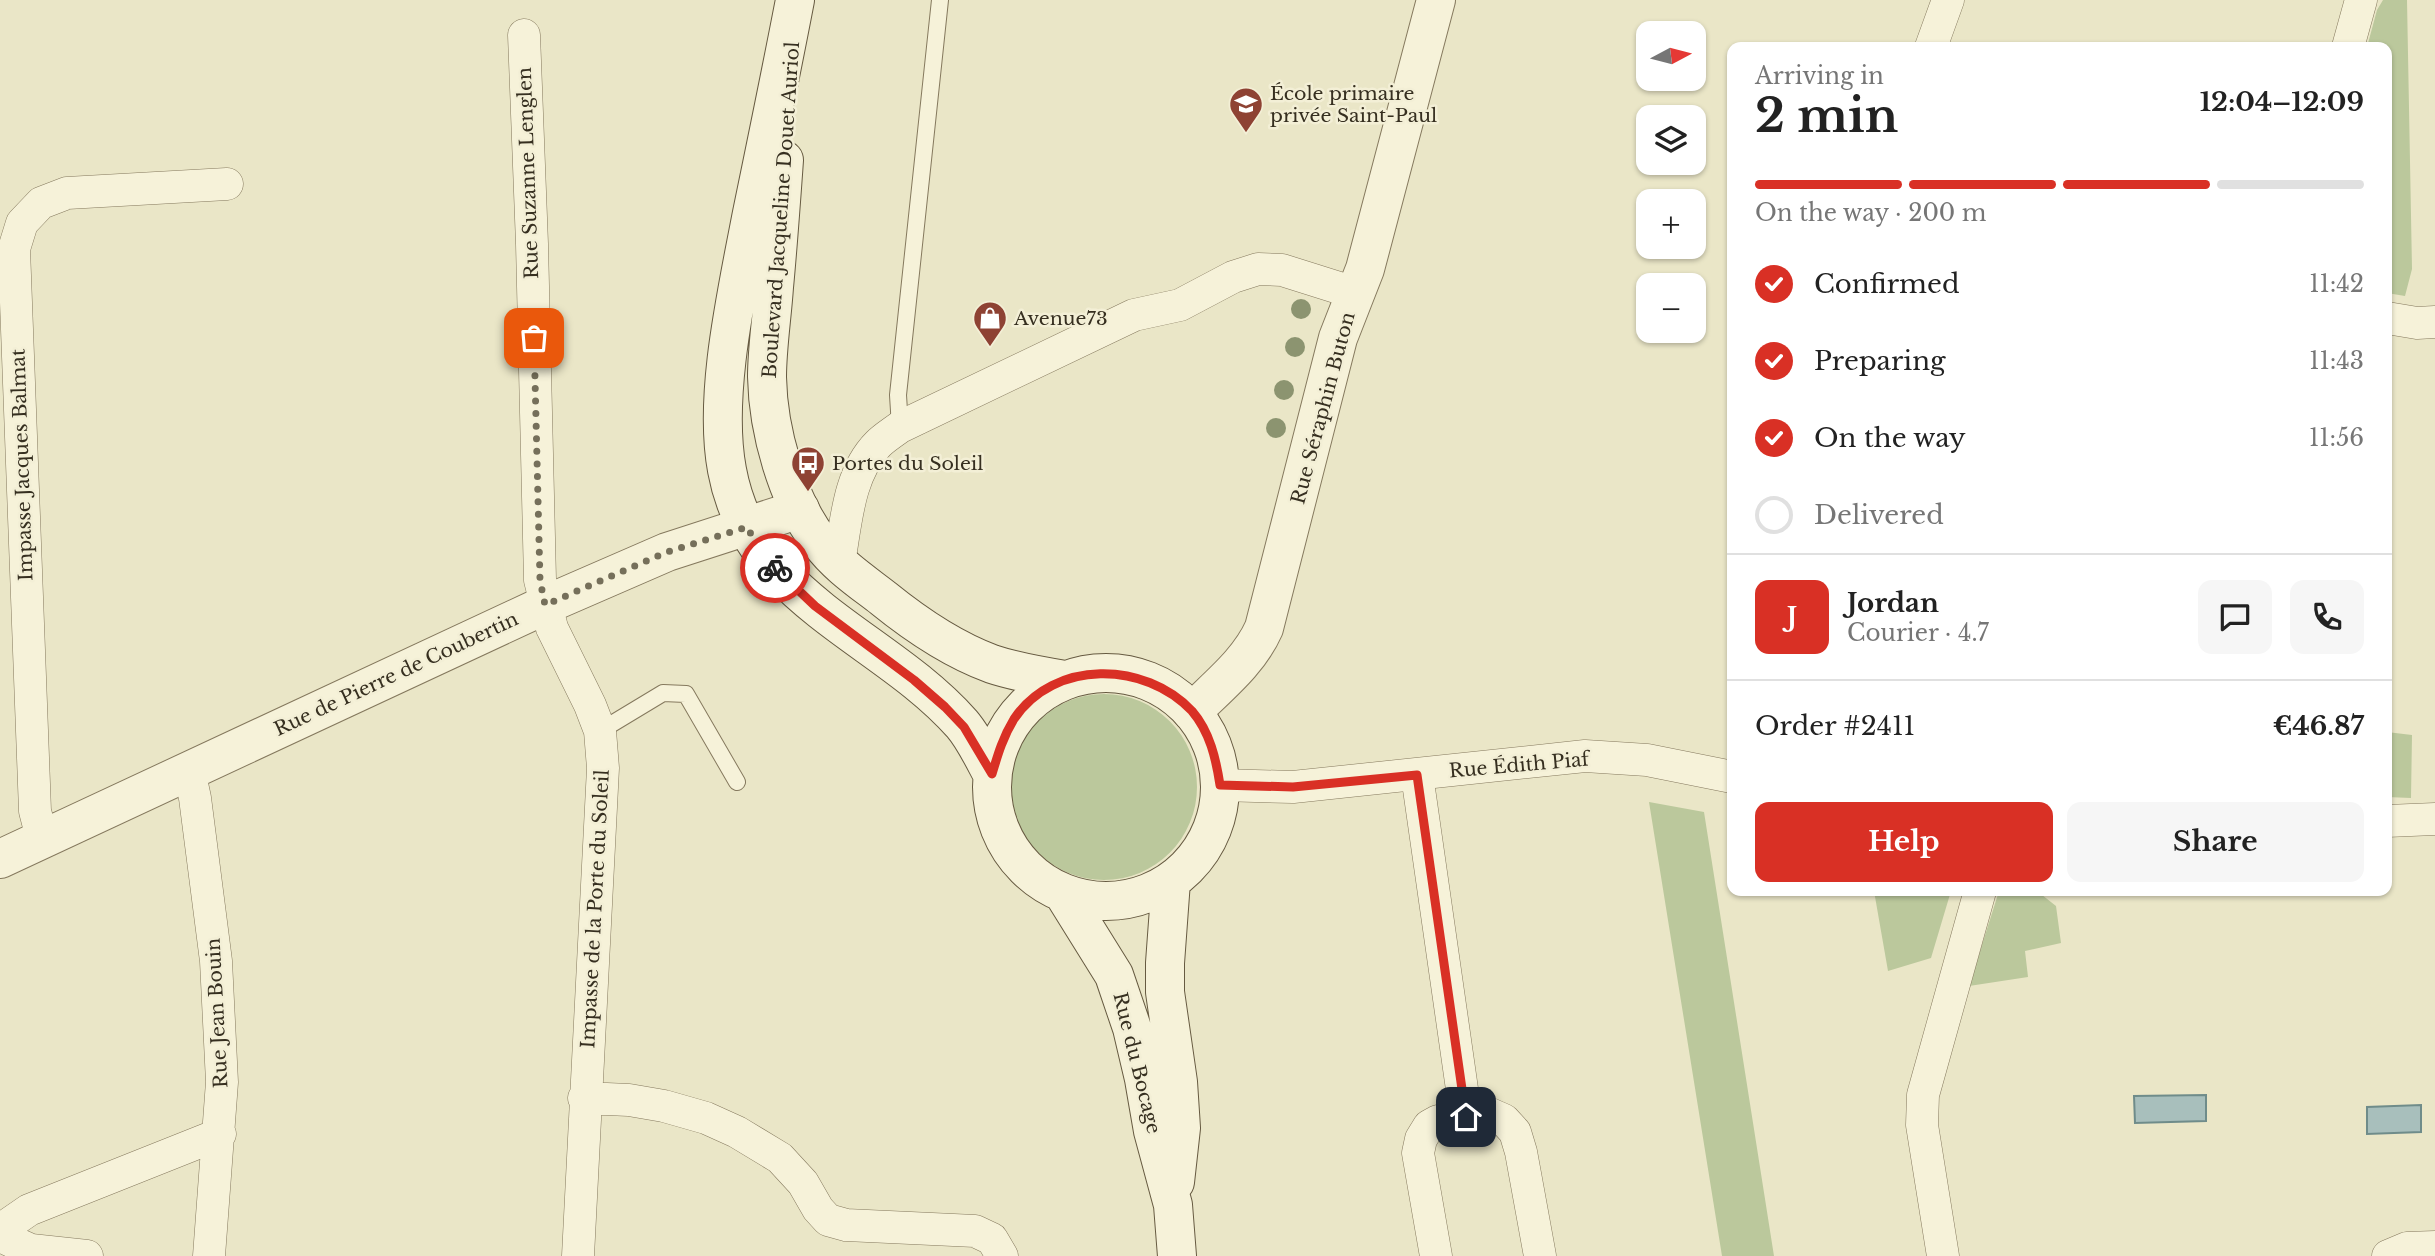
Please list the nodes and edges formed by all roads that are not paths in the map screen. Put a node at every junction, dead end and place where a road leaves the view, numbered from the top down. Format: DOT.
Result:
graph roads {
  1 [pos="796,0"];
  2 [pos="940,0"];
  3 [pos="1436,0"];
  4 [pos="1948,0"];
  5 [pos="2361,0"];
  6 [pos="523,35"];
  7 [pos="1933,42"];
  8 [pos="2349,42"];
  9 [pos="227,184"];
  10 [pos="1355,293"];
  11 [pos="2392,319"];
  12 [pos="2435,322"];
  13 [pos="900,427"];
  14 [pos="800,509"];
  15 [pos="747,527"];
  16 [pos="839,563"];
  17 [pos="545,605"];
  18 [pos="1065,680"];
  19 [pos="1192,712"];
  20 [pos="600,731"];
  21 [pos="189,770"];
  22 [pos="992,774"];
  23 [pos="1417,775"];
  24 [pos="1727,776"];
  25 [pos="737,782"];
  26 [pos="1220,785"];
  27 [pos="2435,819"];
  28 [pos="2392,821"];
  29 [pos="42,838"];
  30 [pos="0,859"];
  31 [pos="1171,881"];
  32 [pos="1063,893"];
  33 [pos="1979,896"];
  34 [pos="584,1098"];
  35 [pos="1466,1117"];
  36 [pos="220,1134"];
  37 [pos="1173,1205"];
  38 [pos="0,1230"];
  39 [pos="0,1236"];
  40 [pos="2435,1247"];
  41 [pos="87,1256"];
  42 [pos="209,1256"];
  43 [pos="578,1256"];
  44 [pos="1002,1256"];
  45 [pos="1177,1256"];
  46 [pos="1436,1256"];
  47 [pos="1539,1256"];
  48 [pos="1943,1256"];
  49 [pos="2389,1256"];
  1 -- 14 [label="main road, Boulevard Jacqueline Douet Auriol"];
  1 -- 15 [label="main road, Boulevard Jacqueline Douet Auriol"];
  2 -- 13 [label="lane"];
  3 -- 10 [label="main road, Rue Séraphin Buton"];
  4 -- 7 [label="street"];
  5 -- 8 [label="street"];
  6 -- 17 [label="street, Rue Suzanne Lenglen"];
  9 -- 29 [label="street, Impasse Jacques Balmat"];
  10 -- 13 [label="street"];
  10 -- 19 [label="main road, Rue Séraphin Buton"];
  11 -- 12 [label="street"];
  13 -- 16 [label="street"];
  14 -- 15 [label="main road, Rue de Pierre de Coubertin"];
  14 -- 16 [label="main road, Boulevard Jacqueline Douet Auriol"];
  15 -- 17 [label="main road, Rue de Pierre de Coubertin"];
  15 -- 22 [label="main road, Boulevard Jacqueline Douet Auriol"];
  16 -- 18 [label="main road, Boulevard Jacqueline Douet Auriol"];
  17 -- 20 [label="street, Impasse de la Porte du Soleil"];
  17 -- 21 [label="main road, Rue de Pierre de Coubertin"];
  18 -- 19 [label="main road"];
  18 -- 22 [label="main road"];
  19 -- 26 [label="main road"];
  20 -- 25 [label="lane"];
  20 -- 34 [label="street, Impasse de la Porte du Soleil"];
  21 -- 29 [label="main road, Rue de Pierre de Coubertin"];
  21 -- 36 [label="street, Rue Jean Bouin"];
  22 -- 32 [label="main road"];
  23 -- 24 [label="street, Rue Édith Piaf"];
  23 -- 26 [label="street, Rue Édith Piaf"];
  23 -- 35 [label="street"];
  26 -- 31 [label="main road"];
  27 -- 28 [label="street"];
  29 -- 30 [label="main road, Rue de Pierre de Coubertin"];
  31 -- 32 [label="main road"];
  31 -- 37 [label="main road, Rue du Bocage"];
  32 -- 37 [label="main road, Rue du Bocage"];
  33 -- 48 [label="street"];
  34 -- 43 [label="street, Impasse de la Porte du Soleil"];
  34 -- 44 [label="street"];
  35 -- 46 [label="street"];
  35 -- 47 [label="street"];
  36 -- 38 [label="street"];
  36 -- 42 [label="street, Rue Jean Bouin"];
  37 -- 45 [label="main road, Rue du Bocage"];
  39 -- 41 [label="street"];
  40 -- 49 [label="street"];
}
